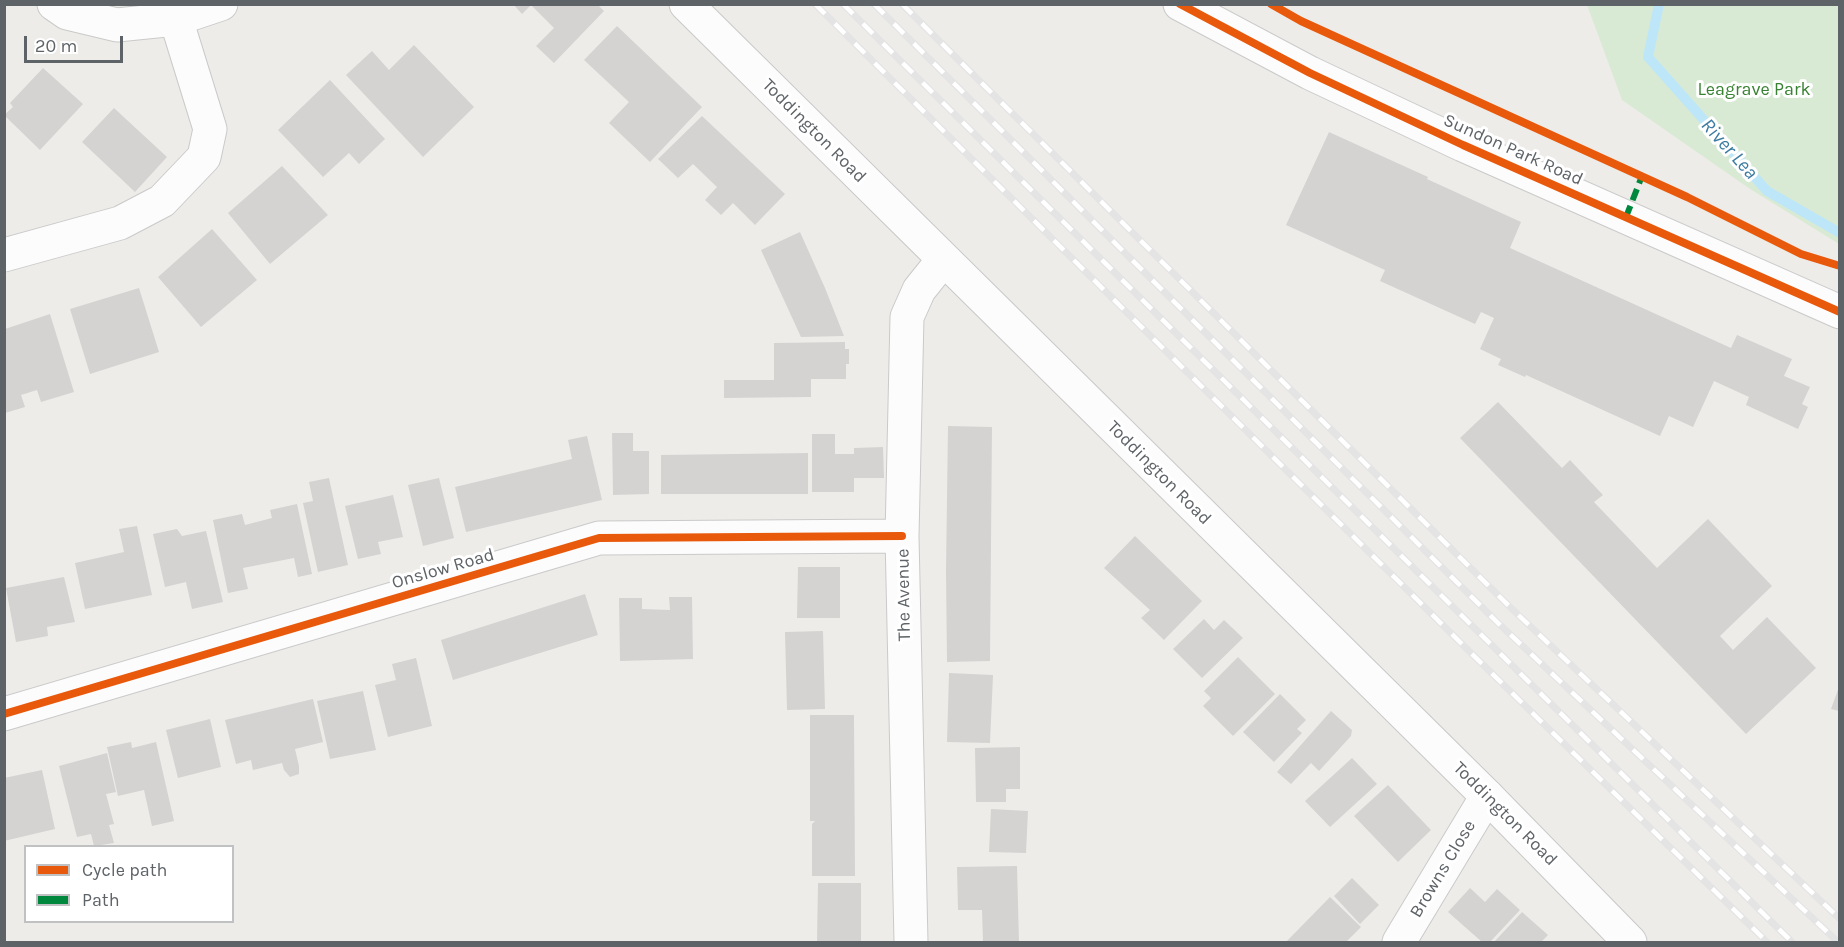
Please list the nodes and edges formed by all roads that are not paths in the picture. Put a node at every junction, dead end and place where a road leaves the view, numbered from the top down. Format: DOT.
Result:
graph roads {
  1 [pos="54,4"];
  2 [pos="221,4"];
  3 [pos="686,4"];
  4 [pos="1180,4"];
  5 [pos="176,19"];
  6 [pos="4,255"];
  7 [pos="943,260"];
  8 [pos="1839,312"];
  9 [pos="902,536"];
  10 [pos="4,714"];
  11 [pos="1487,796"];
  12 [pos="910,942"];
  13 [pos="1399,942"];
  14 [pos="1630,942"];
  1 -- 5 [label="street"];
  2 -- 5 [label="street"];
  3 -- 7 [label="street, Toddington Road"];
  4 -- 8 [label="street, Sundon Park Road"];
  5 -- 6 [label="street"];
  7 -- 9 [label="street, The Avenue"];
  7 -- 11 [label="street, Toddington Road"];
  9 -- 10 [label="street, Onslow Road"];
  9 -- 12 [label="street, The Avenue"];
  11 -- 13 [label="street, Browns Close"];
  11 -- 14 [label="street, Toddington Road"];
}
